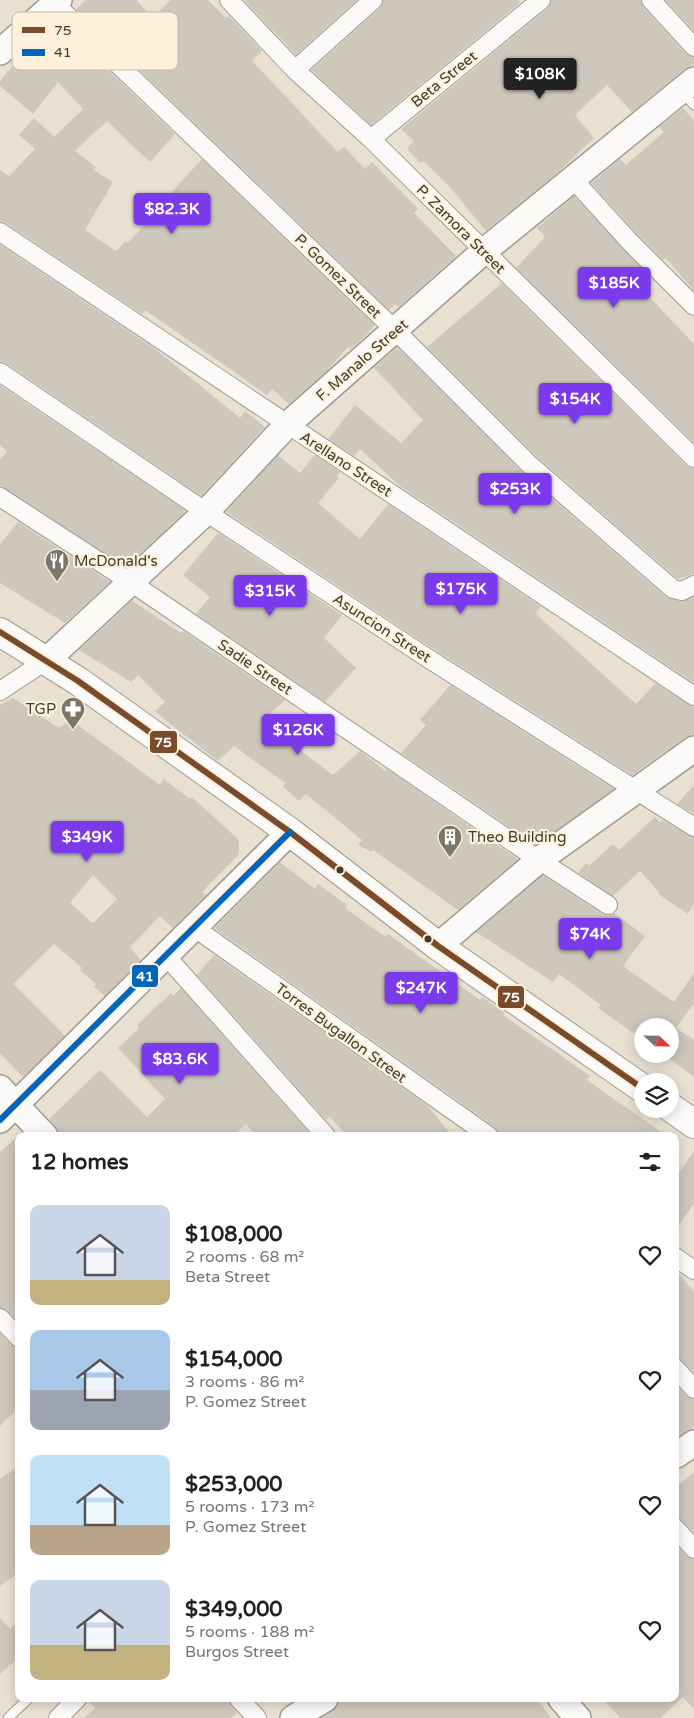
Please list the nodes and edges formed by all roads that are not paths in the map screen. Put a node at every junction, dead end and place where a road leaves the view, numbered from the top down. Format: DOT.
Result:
graph roads {
  1 [pos="229,0"];
  2 [pos="374,0"];
  3 [pos="542,0"];
  4 [pos="651,0"];
  5 [pos="55,1"];
  6 [pos="42,12"];
  7 [pos="66,12"];
  8 [pos="12,38"];
  9 [pos="2,47"];
  10 [pos="694,47"];
  11 [pos="126,70"];
  12 [pos="295,70"];
  13 [pos="690,92"];
  14 [pos="371,139"];
  15 [pos="573,178"];
  16 [pos="0,232"];
  17 [pos="483,252"];
  18 [pos="694,306"];
  19 [pos="396,331"];
  20 [pos="0,372"];
  21 [pos="287,425"];
  22 [pos="694,458"];
  23 [pos="0,497"];
  24 [pos="206,512"];
  25 [pos="132,583"];
  26 [pos="694,585"];
  27 [pos="0,632"];
  28 [pos="48,660"];
  29 [pos="0,690"];
  30 [pos="694,696"];
  31 [pos="694,750"];
  32 [pos="636,789"];
  33 [pos="694,827"];
  34 [pos="290,832"];
  35 [pos="539,860"];
  36 [pos="608,905"];
  37 [pos="195,928"];
  38 [pos="438,946"];
  39 [pos="167,957"];
  40 [pos="634,1082"];
  41 [pos="6,1105"];
  42 [pos="679,1113"];
  43 [pos="455,1114"];
  44 [pos="694,1124"];
  45 [pos="41,1132"];
  46 [pos="322,1132"];
  47 [pos="470,1132"];
  48 [pos="483,1132"];
  49 [pos="679,1260"];
  50 [pos="694,1270"];
  51 [pos="0,1318"];
  52 [pos="15,1334"];
  53 [pos="679,1372"];
  54 [pos="694,1389"];
  55 [pos="694,1443"];
  56 [pos="679,1453"];
  57 [pos="679,1532"];
  58 [pos="694,1549"];
  59 [pos="25,1702"];
  60 [pos="74,1702"];
  61 [pos="242,1702"];
  62 [pos="320,1702"];
  63 [pos="564,1702"];
  64 [pos="8,1718"];
  65 [pos="58,1718"];
  66 [pos="257,1718"];
  67 [pos="293,1718"];
  68 [pos="578,1718"];
  1 -- 12 [label="street, P. Zamora Street"];
  2 -- 12 [label="street"];
  3 -- 14 [label="street, Beta Street"];
  4 -- 10 [label="street"];
  5 -- 6 [label="street"];
  5 -- 7 [label="street, P. Gomez Street"];
  8 -- 9 [label="street"];
  11 -- 19 [label="street, P. Gomez Street"];
  12 -- 14 [label="street, P. Zamora Street"];
  13 -- 15 [label="street, F. Manalo Street"];
  14 -- 17 [label="street, P. Zamora Street"];
  15 -- 17 [label="street, F. Manalo Street"];
  15 -- 18 [label="street"];
  16 -- 21 [label="street, Arellano Street"];
  17 -- 19 [label="street, F. Manalo Street"];
  17 -- 22 [label="street, P. Zamora Street"];
  19 -- 21 [label="street, F. Manalo Street"];
  19 -- 26 [label="street, P. Gomez Street"];
  20 -- 24 [label="street, Asuncion Street"];
  21 -- 24 [label="street, F. Manalo Street"];
  21 -- 30 [label="street, Arellano Street"];
  23 -- 25 [label="street, Sadie Street"];
  24 -- 25 [label="street, F. Manalo Street"];
  24 -- 32 [label="street, Asuncion Street"];
  25 -- 28 [label="street, F. Manalo Street"];
  25 -- 35 [label="street, Sadie Street"];
  27 -- 28 [label="main road"];
  28 -- 29 [label="street"];
  28 -- 34 [label="main road"];
  31 -- 32 [label="street"];
  32 -- 33 [label="street, Asuncion Street"];
  32 -- 35 [label="street"];
  34 -- 37 [label="street"];
  34 -- 38 [label="main road"];
  35 -- 36 [label="street, Sadie Street"];
  35 -- 38 [label="street"];
  37 -- 39 [label="street"];
  37 -- 43 [label="street, Torres Bugallon Street"];
  38 -- 40 [label="main road"];
  39 -- 41 [label="street"];
  39 -- 46 [label="street"];
  41 -- 45 [label="street"];
  42 -- 44 [label="main road"];
  43 -- 47 [label="street"];
  43 -- 48 [label="street, Torres Bugallon Street"];
  49 -- 50 [label="street"];
  51 -- 52 [label="street"];
  53 -- 54 [label="street"];
  55 -- 56 [label="street"];
  57 -- 58 [label="street"];
  59 -- 64 [label="lane"];
  60 -- 65 [label="street"];
  61 -- 66 [label="street"];
  62 -- 67 [label="street"];
  63 -- 68 [label="street"];
}
